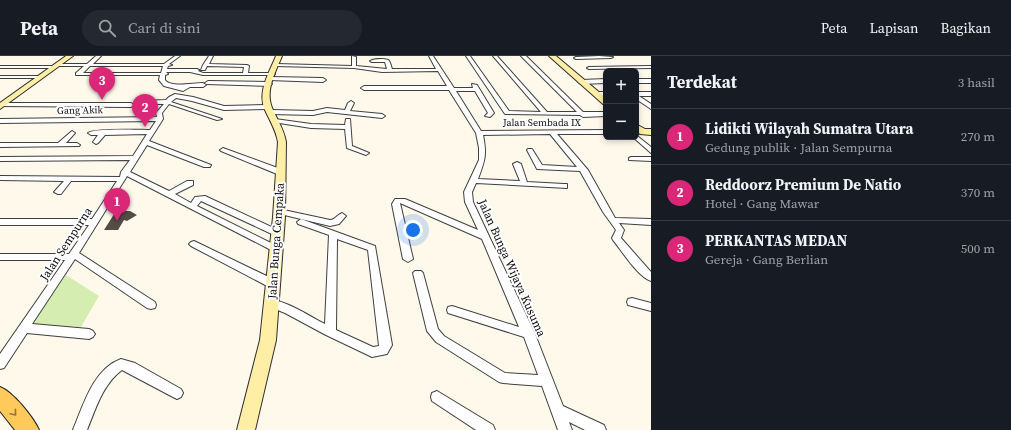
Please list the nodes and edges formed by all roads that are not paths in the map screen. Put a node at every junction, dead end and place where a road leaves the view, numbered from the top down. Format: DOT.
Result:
graph roads {
  1 [pos="0,56"];
  2 [pos="5,56"];
  3 [pos="70,56"];
  4 [pos="99,56"];
  5 [pos="178,56"];
  6 [pos="181,56"];
  7 [pos="211,56"];
  8 [pos="354,56"];
  9 [pos="431,56"];
  10 [pos="468,56"];
  11 [pos="495,56"];
  12 [pos="523,56"];
  13 [pos="552,56"];
  14 [pos="610,57"];
  15 [pos="576,58"];
  16 [pos="89,64"];
  17 [pos="169,64"];
  18 [pos="58,65"];
  19 [pos="335,66"];
  20 [pos="650,66"];
  21 [pos="0,67"];
  22 [pos="355,67"];
  23 [pos="589,68"];
  24 [pos="603,68"];
  25 [pos="627,68"];
  26 [pos="203,69"];
  27 [pos="374,70"];
  28 [pos="390,70"];
  29 [pos="439,70"];
  30 [pos="273,72"];
  31 [pos="165,74"];
  32 [pos="245,74"];
  33 [pos="336,74"];
  34 [pos="358,76"];
  35 [pos="0,77"];
  36 [pos="11,77"];
  37 [pos="40,77"];
  38 [pos="323,80"];
  39 [pos="603,81"];
  40 [pos="639,81"];
  41 [pos="651,81"];
  42 [pos="581,82"];
  43 [pos="0,85"];
  44 [pos="364,88"];
  45 [pos="450,89"];
  46 [pos="596,94"];
  47 [pos="603,94"];
  48 [pos="651,94"];
  49 [pos="639,95"];
  50 [pos="639,97"];
  51 [pos="603,100"];
  52 [pos="140,102"];
  53 [pos="167,102"];
  54 [pos="351,103"];
  55 [pos="131,104"];
  56 [pos="1,106"];
  57 [pos="651,107"];
  58 [pos="347,112"];
  59 [pos="271,113"];
  60 [pos="546,114"];
  61 [pos="583,114"];
  62 [pos="603,114"];
  63 [pos="382,116"];
  64 [pos="488,116"];
  65 [pos="160,119"];
  66 [pos="219,119"];
  67 [pos="0,121"];
  68 [pos="104,132"];
  69 [pos="152,132"];
  70 [pos="603,132"];
  71 [pos="640,132"];
  72 [pos="72,133"];
  73 [pos="91,133"];
  74 [pos="479,133"];
  75 [pos="553,134"];
  76 [pos="96,142"];
  77 [pos="145,142"];
  78 [pos="0,145"];
  79 [pos="60,145"];
  80 [pos="77,145"];
  81 [pos="223,150"];
  82 [pos="530,150"];
  83 [pos="651,150"];
  84 [pos="366,153"];
  85 [pos="134,158"];
  86 [pos="0,159"];
  87 [pos="631,159"];
  88 [pos="651,159"];
  89 [pos="517,164"];
  90 [pos="207,165"];
  91 [pos="582,169"];
  92 [pos="280,172"];
  93 [pos="123,176"];
  94 [pos="0,178"];
  95 [pos="69,179"];
  96 [pos="474,180"];
  97 [pos="190,183"];
  98 [pos="524,183"];
  99 [pos="564,186"];
  100 [pos="58,192"];
  101 [pos="169,194"];
  102 [pos="193,206"];
  103 [pos="279,211"];
  104 [pos="342,216"];
  105 [pos="613,220"];
  106 [pos="0,222"];
  107 [pos="95,222"];
  108 [pos="301,222"];
  109 [pos="651,222"];
  110 [pos="277,232"];
  111 [pos="333,234"];
  112 [pos="486,238"];
  113 [pos="194,244"];
  114 [pos="276,249"];
  115 [pos="73,256"];
  116 [pos="0,257"];
  117 [pos="408,259"];
  118 [pos="418,274"];
  119 [pos="651,277"];
  120 [pos="273,284"];
  121 [pos="632,302"];
  122 [pos="272,303"];
  123 [pos="151,305"];
  124 [pos="651,307"];
  125 [pos="452,310"];
  126 [pos="24,328"];
  127 [pos="330,332"];
  128 [pos="89,334"];
  129 [pos="529,334"];
  130 [pos="0,364"];
  131 [pos="547,381"];
  132 [pos="177,393"];
  133 [pos="0,396"];
  134 [pos="437,397"];
  135 [pos="558,410"];
  136 [pos="28,430"];
  137 [pos="80,430"];
  138 [pos="246,430"];
  139 [pos="488,430"];
  140 [pos="565,430"];
  141 [pos="599,430"];
  1 -- 2 [label="street"];
  3 -- 18 [label="street"];
  4 -- 16 [label="street"];
  5 -- 17 [label="street"];
  6 -- 17 [label="street"];
  7 -- 26 [label="street"];
  8 -- 22 [label="street"];
  9 -- 29 [label="street, Jalan Bunga Wijaya Kusuma"];
  10 -- 60 [label="street"];
  11 -- 60 [label="street"];
  12 -- 61 [label="street"];
  13 -- 42 [label="street"];
  14 -- 15 [label="street"];
  14 -- 25 [label="street"];
  16 -- 17 [label="street"];
  16 -- 18 [label="street"];
  16 -- 31 [label="street"];
  17 -- 31 [label="street"];
  18 -- 21 [label="street"];
  18 -- 37 [label="street"];
  19 -- 22 [label="street"];
  19 -- 30 [label="street"];
  19 -- 33 [label="street"];
  20 -- 25 [label="street"];
  22 -- 27 [label="street"];
  22 -- 34 [label="street"];
  23 -- 24 [label="street"];
  26 -- 31 [label="street"];
  26 -- 32 [label="street"];
  26 -- 32 [label="street"];
  27 -- 28 [label="street"];
  27 -- 28 [label="street"];
  28 -- 29 [label="street"];
  29 -- 45 [label="street, Jalan Bunga Wijaya Kusuma"];
  30 -- 31 [label="street"];
  30 -- 32 [label="street"];
  30 -- 38 [label="street"];
  30 -- 59 [label="street, Jalan Bunga Cempaka"];
  35 -- 36 [label="street"];
  36 -- 37 [label="street"];
  36 -- 43 [label="street"];
  37 -- 56 [label="street"];
  39 -- 42 [label="street"];
  40 -- 41 [label="street"];
  42 -- 46 [label="street"];
  44 -- 45 [label="street"];
  45 -- 64 [label="street"];
  45 -- 74 [label="street, Jalan Bunga Wijaya Kusuma"];
  46 -- 47 [label="street"];
  46 -- 51 [label="street"];
  48 -- 49 [label="street"];
  50 -- 57 [label="street"];
  52 -- 53 [label="street"];
  53 -- 59 [label="street"];
  53 -- 65 [label="street, Jalan Sempurna"];
  53 -- 66 [label="street"];
  54 -- 58 [label="street"];
  55 -- 56 [label="street"];
  58 -- 59 [label="street"];
  58 -- 63 [label="street"];
  59 -- 84 [label="street"];
  59 -- 92 [label="street, Jalan Bunga Cempaka"];
  60 -- 61 [label="street"];
  61 -- 62 [label="street"];
  65 -- 67 [label="street, Gang Akik"];
  65 -- 69 [label="street, Jalan Sempurna"];
  68 -- 69 [label="street"];
  68 -- 73 [label="street"];
  68 -- 76 [label="street"];
  69 -- 77 [label="street, Jalan Sempurna"];
  70 -- 75 [label="street, Jalan Sembada IX"];
  71 -- 83 [label="street"];
  72 -- 79 [label="street"];
  74 -- 75 [label="street, Jalan Sembada IX"];
  74 -- 96 [label="street, Jalan Bunga Wijaya Kusuma"];
  75 -- 91 [label="street"];
  77 -- 85 [label="street, Jalan Sempurna"];
  77 -- 90 [label="street"];
  78 -- 79 [label="street"];
  79 -- 80 [label="street"];
  81 -- 92 [label="street"];
  82 -- 91 [label="street"];
  85 -- 86 [label="street"];
  85 -- 93 [label="street, Jalan Sempurna"];
  87 -- 88 [label="street"];
  89 -- 98 [label="street"];
  91 -- 105 [label="street"];
  92 -- 103 [label="street, Jalan Bunga Cempaka"];
  93 -- 95 [label="street"];
  93 -- 101 [label="street"];
  93 -- 107 [label="street, Jalan Sempurna"];
  94 -- 95 [label="street"];
  95 -- 100 [label="street"];
  96 -- 98 [label="street"];
  96 -- 112 [label="street, Jalan Bunga Wijaya Kusuma"];
  97 -- 101 [label="street"];
  98 -- 99 [label="street"];
  101 -- 102 [label="street"];
  102 -- 110 [label="street"];
  102 -- 114 [label="street"];
  103 -- 104 [label="street"];
  103 -- 110 [label="street, Jalan Bunga Cempaka"];
  105 -- 109 [label="street"];
  105 -- 119 [label="street"];
  106 -- 107 [label="street"];
  107 -- 115 [label="street, Jalan Sempurna"];
  108 -- 111 [label="street"];
  110 -- 114 [label="street, Jalan Bunga Cempaka"];
  111 -- 127 [label="street"];
  111 -- 127 [label="street"];
  112 -- 117 [label="street"];
  112 -- 129 [label="street, Jalan Bunga Wijaya Kusuma"];
  113 -- 120 [label="street"];
  114 -- 120 [label="street, Jalan Bunga Cempaka"];
  115 -- 116 [label="street"];
  115 -- 123 [label="street"];
  115 -- 126 [label="street, Jalan Sempurna"];
  118 -- 131 [label="street"];
  120 -- 122 [label="street, Jalan Bunga Cempaka"];
  121 -- 124 [label="street"];
  122 -- 127 [label="street"];
  122 -- 138 [label="street, Jalan Bunga Cempaka"];
  125 -- 129 [label="street"];
  126 -- 128 [label="street"];
  126 -- 130 [label="street, Jalan Sempurna"];
  129 -- 131 [label="street, Jalan Bunga Wijaya Kusuma"];
  131 -- 135 [label="street, Jalan Bunga Wijaya Kusuma"];
  132 -- 137 [label="street"];
  133 -- 136 [label="main road, one-way"];
  134 -- 139 [label="street"];
  135 -- 140 [label="street, Jalan Bunga Wijaya Kusuma"];
  135 -- 141 [label="street"];
}
